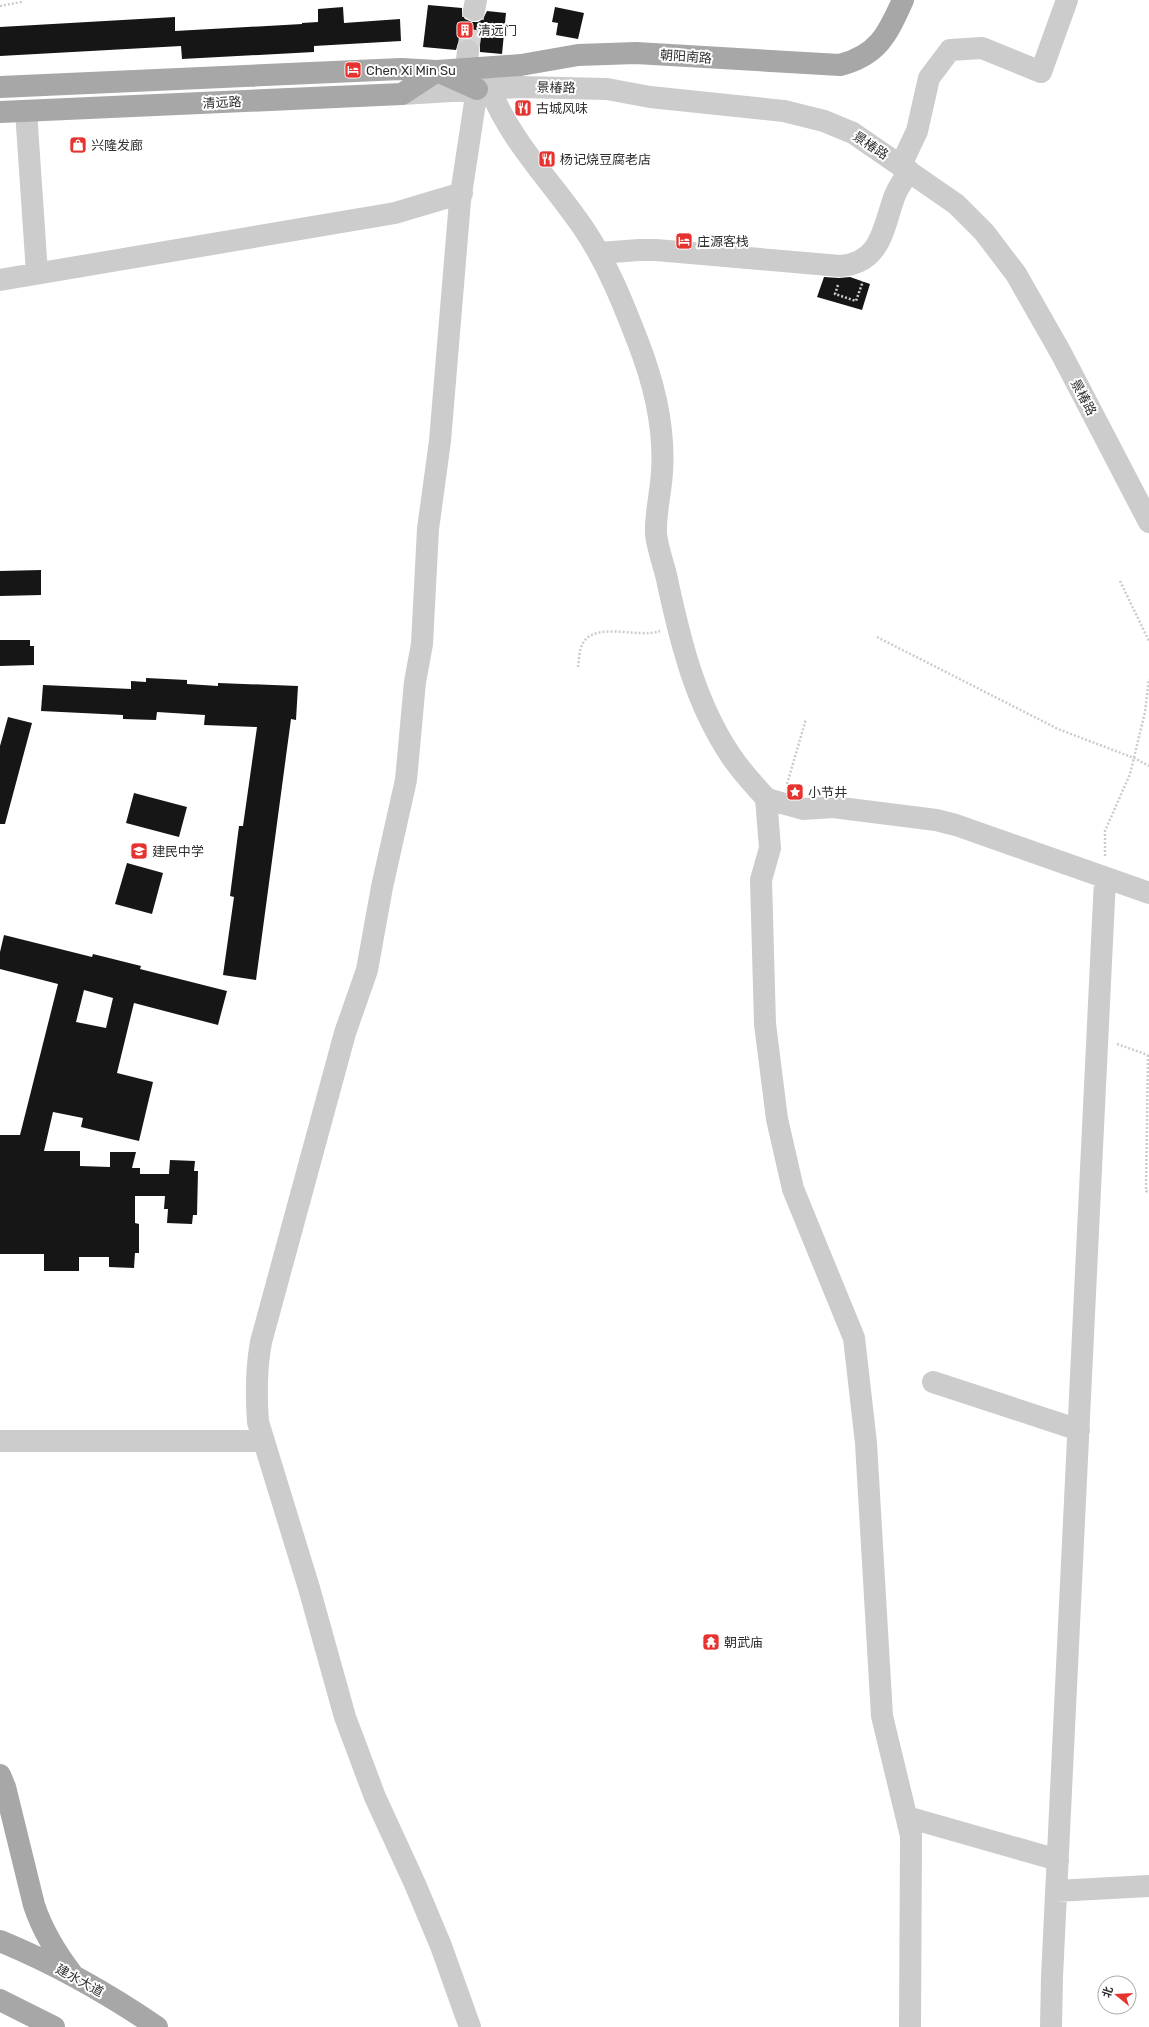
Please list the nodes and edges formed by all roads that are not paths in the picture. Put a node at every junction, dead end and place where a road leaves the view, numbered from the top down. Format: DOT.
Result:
graph roads {
  1 [pos="903,0"];
  2 [pos="1067,0"];
  3 [pos="437,72"];
  4 [pos="0,87"];
  5 [pos="484,89"];
  6 [pos="402,94"];
  7 [pos="26,111"];
  8 [pos="0,112"];
  9 [pos="905,168"];
  10 [pos="462,193"];
  11 [pos="599,253"];
  12 [pos="37,273"];
  13 [pos="0,280"];
  14 [pos="1149,522"];
  15 [pos="776,794"];
  16 [pos="1105,879"];
  17 [pos="1149,893"];
  18 [pos="933,1382"];
  19 [pos="1079,1430"];
  20 [pos="0,1441"];
  21 [pos="264,1441"];
  22 [pos="0,1775"];
  23 [pos="907,1817"];
  24 [pos="1058,1860"];
  25 [pos="1149,1886"];
  26 [pos="1056,1891"];
  27 [pos="0,1941"];
  28 [pos="73,1975"];
  29 [pos="0,2000"];
  30 [pos="54,2027"];
  31 [pos="156,2027"];
  32 [pos="470,2027"];
  33 [pos="910,2027"];
  34 [pos="1051,2027"];
  1 -- 3 [label="main road, 朝阳南路"];
  2 -- 9 [label="street"];
  3 -- 4 [label="main road, 清远路"];
  3 -- 5 [label="main road, 清远路"];
  3 -- 6 [label="main road, 清远路"];
  5 -- 6 [label="street, 景椿路"];
  5 -- 9 [label="street, 景椿路"];
  5 -- 10 [label="street"];
  5 -- 11 [label="street"];
  6 -- 7 [label="main road, 清远路"];
  7 -- 8 [label="main road, 清远路"];
  7 -- 12 [label="street"];
  9 -- 11 [label="street"];
  9 -- 14 [label="street, 景椿路"];
  10 -- 12 [label="street"];
  10 -- 21 [label="street"];
  11 -- 15 [label="street"];
  12 -- 13 [label="street"];
  15 -- 16 [label="street"];
  15 -- 23 [label="street"];
  16 -- 17 [label="street"];
  16 -- 19 [label="street"];
  18 -- 19 [label="street"];
  19 -- 24 [label="street"];
  20 -- 21 [label="street"];
  21 -- 32 [label="street"];
  22 -- 28 [label="main road"];
  23 -- 24 [label="street"];
  23 -- 33 [label="street"];
  24 -- 26 [label="street"];
  25 -- 26 [label="street"];
  26 -- 34 [label="street"];
  27 -- 28 [label="main road, 建水大道"];
  28 -- 31 [label="main road, 建水大道"];
  29 -- 30 [label="main road"];
}
